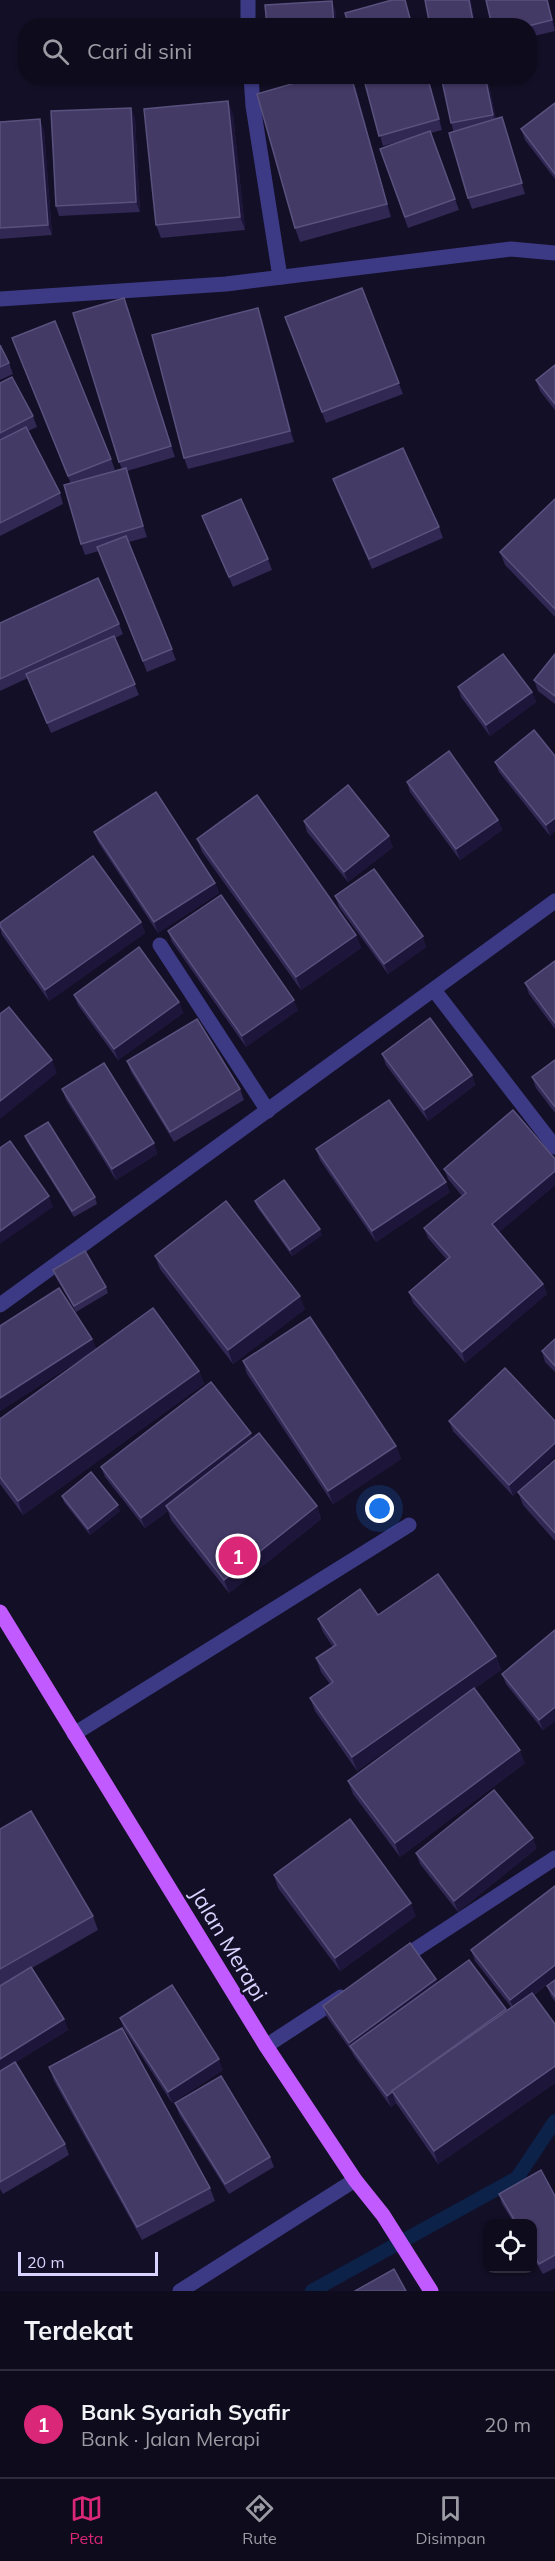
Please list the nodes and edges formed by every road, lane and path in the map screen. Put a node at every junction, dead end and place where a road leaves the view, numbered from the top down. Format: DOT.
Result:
graph roads {
  1 [pos="248,0"];
  2 [pos="248,18"];
  3 [pos="252,84"];
  4 [pos="555,253"];
  5 [pos="280,278"];
  6 [pos="0,299"];
  7 [pos="555,901"];
  8 [pos="160,945"];
  9 [pos="434,990"];
  10 [pos="268,1112"];
  11 [pos="555,1147"];
  12 [pos="0,1305"];
  13 [pos="409,1525"];
  14 [pos="0,1612"];
  15 [pos="75,1734"];
  16 [pos="555,1858"];
  17 [pos="385,1968"];
  18 [pos="356,1988"];
  19 [pos="266,2046"];
  20 [pos="355,2180"];
  21 [pos="180,2291"];
  22 [pos="431,2291"];
  1 -- 2 [label="street"];
  3 -- 5 [label="street"];
  4 -- 5 [label="street"];
  5 -- 6 [label="street"];
  7 -- 9 [label="street"];
  8 -- 10 [label="street"];
  9 -- 10 [label="street"];
  9 -- 11 [label="street"];
  10 -- 12 [label="street"];
  13 -- 15 [label="street"];
  14 -- 15 [label="main road, Jalan Merapi"];
  15 -- 19 [label="main road, Jalan Merapi"];
  16 -- 17 [label="street"];
  18 -- 19 [label="street"];
  19 -- 20 [label="main road, Jalan Merapi"];
  20 -- 21 [label="street"];
  20 -- 22 [label="main road, Jalan Merapi"];
}
